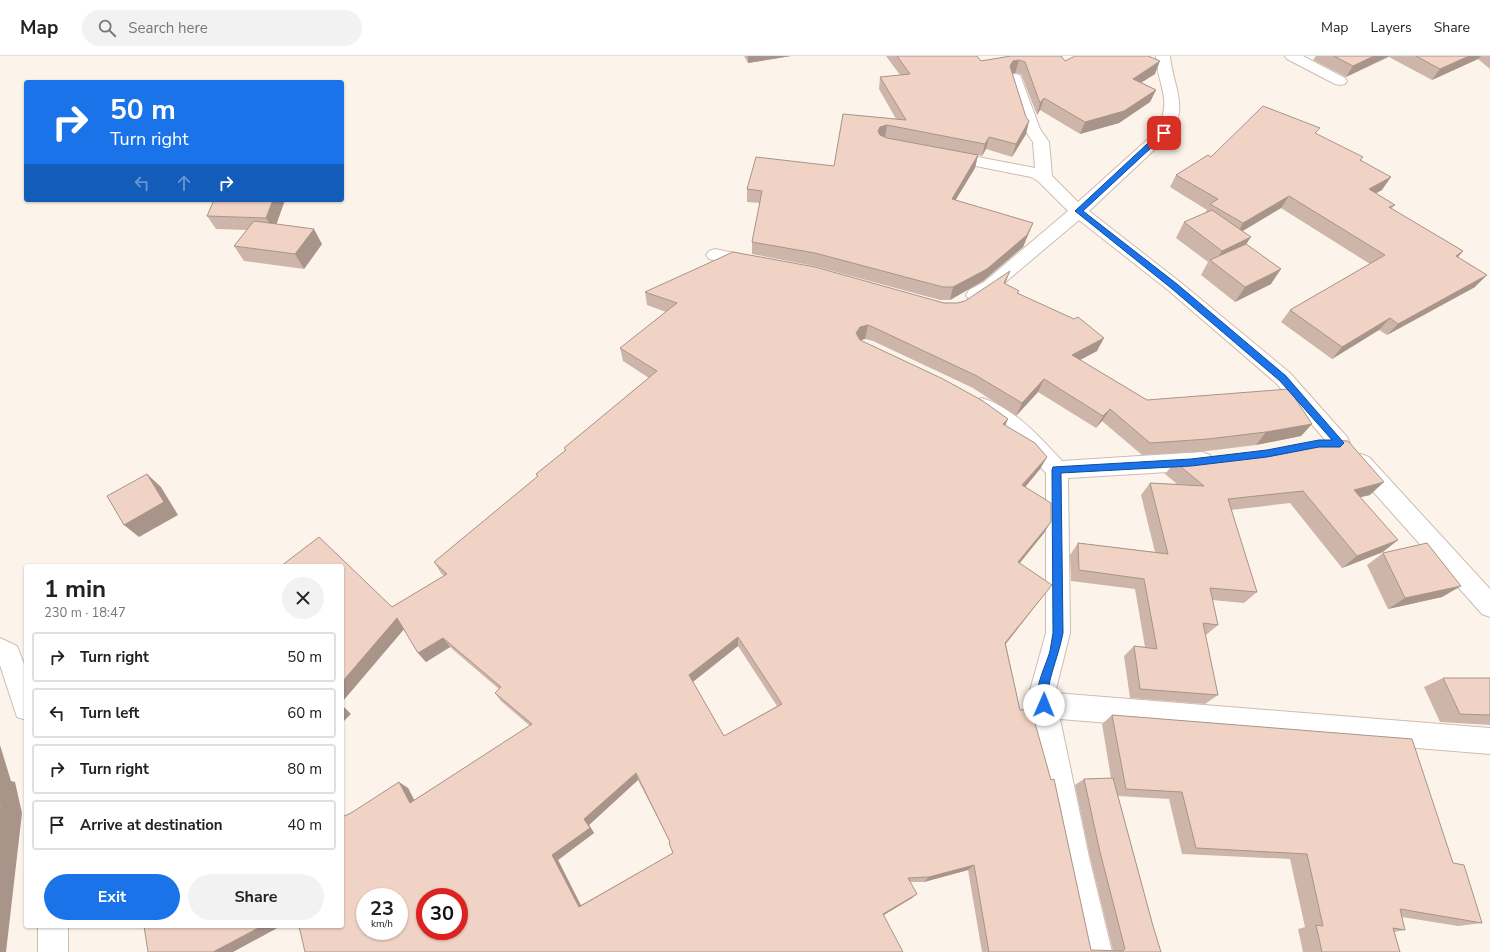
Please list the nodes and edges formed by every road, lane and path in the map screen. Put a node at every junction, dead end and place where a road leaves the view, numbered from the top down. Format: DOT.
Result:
graph roads {
  1 [pos="1163,56"];
  2 [pos="1292,56"];
  3 [pos="1015,78"];
  4 [pos="1340,82"];
  5 [pos="931,153"];
  6 [pos="1044,177"];
  7 [pos="1078,211"];
  8 [pos="715,255"];
  9 [pos="768,265"];
  10 [pos="962,303"];
  11 [pos="966,397"];
  12 [pos="1340,443"];
  13 [pos="1312,445"];
  14 [pos="1222,459"];
  15 [pos="1057,470"];
  16 [pos="1490,606"];
  17 [pos="0,650"];
  18 [pos="24,702"];
  19 [pos="1044,705"];
  20 [pos="1490,742"];
  21 [pos="53,928"];
  22 [pos="53,952"];
  23 [pos="1097,952"];
  1 -- 7 [label="street"];
  2 -- 4 [label="street"];
  3 -- 6 [label="street"];
  5 -- 6 [label="street"];
  6 -- 7 [label="street"];
  7 -- 10 [label="street"];
  7 -- 12 [label="street"];
  8 -- 9 [label="street"];
  11 -- 15 [label="street"];
  12 -- 13 [label="street"];
  12 -- 16 [label="street"];
  14 -- 15 [label="street"];
  15 -- 19 [label="street"];
  17 -- 18 [label="street"];
  19 -- 20 [label="street"];
  19 -- 23 [label="street"];
  21 -- 22 [label="street"];
}
